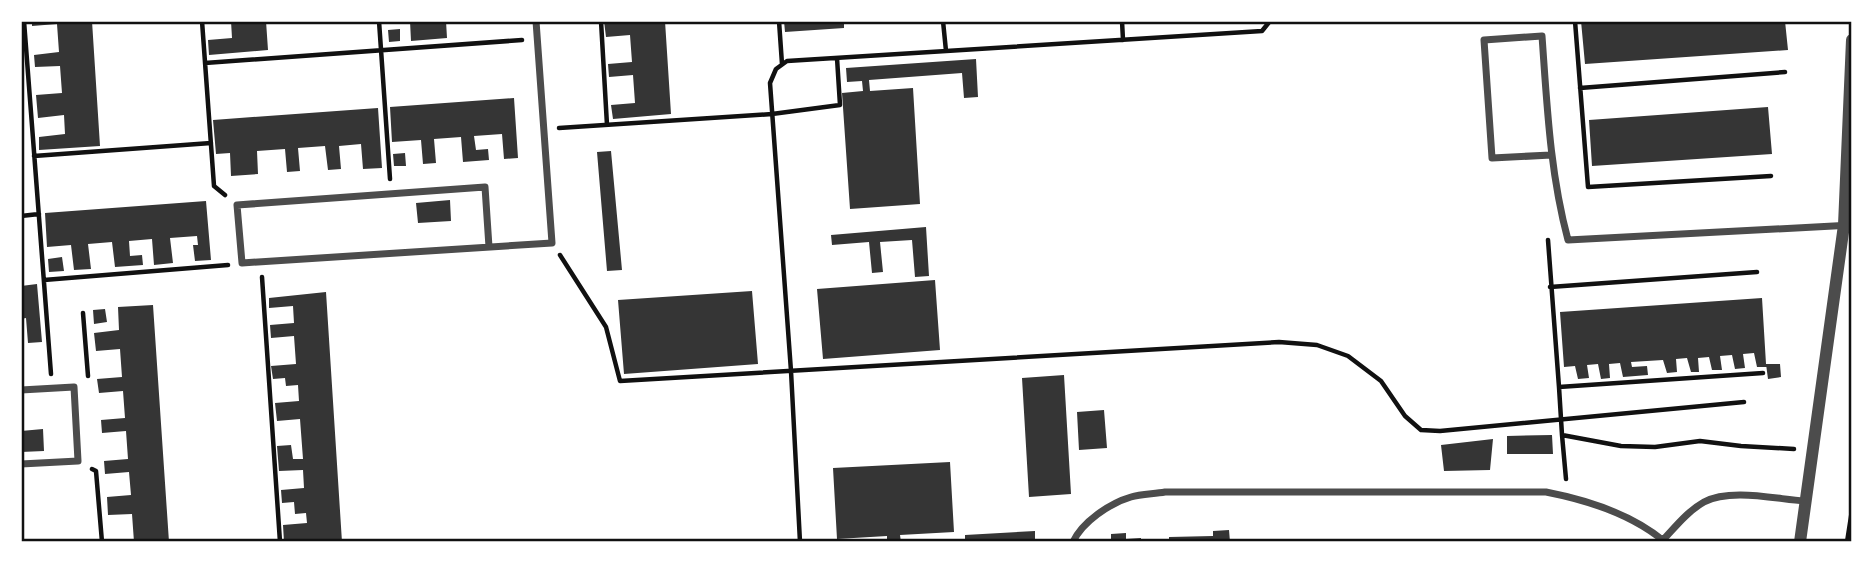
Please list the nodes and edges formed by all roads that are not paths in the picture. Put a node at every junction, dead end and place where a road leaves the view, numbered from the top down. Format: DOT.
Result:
graph roads {
  1 [pos="536,21"];
  2 [pos="1852,40"];
  3 [pos="1551,155"];
  4 [pos="1848,225"];
  5 [pos="489,247"];
  6 [pos="21,390"];
  7 [pos="21,464"];
  8 [pos="1804,501"];
  9 [pos="1664,541"];
  10 [pos="1073,542"];
  11 [pos="1800,542"];
  1 -- 5 [label="street"];
  2 -- 4 [label="street"];
  3 -- 3 [label="street"];
  3 -- 4 [label="street"];
  4 -- 8 [label="street"];
  5 -- 5 [label="street"];
  6 -- 7 [label="street"];
  8 -- 9 [label="street"];
  8 -- 11 [label="street"];
  9 -- 10 [label="street"];
}
